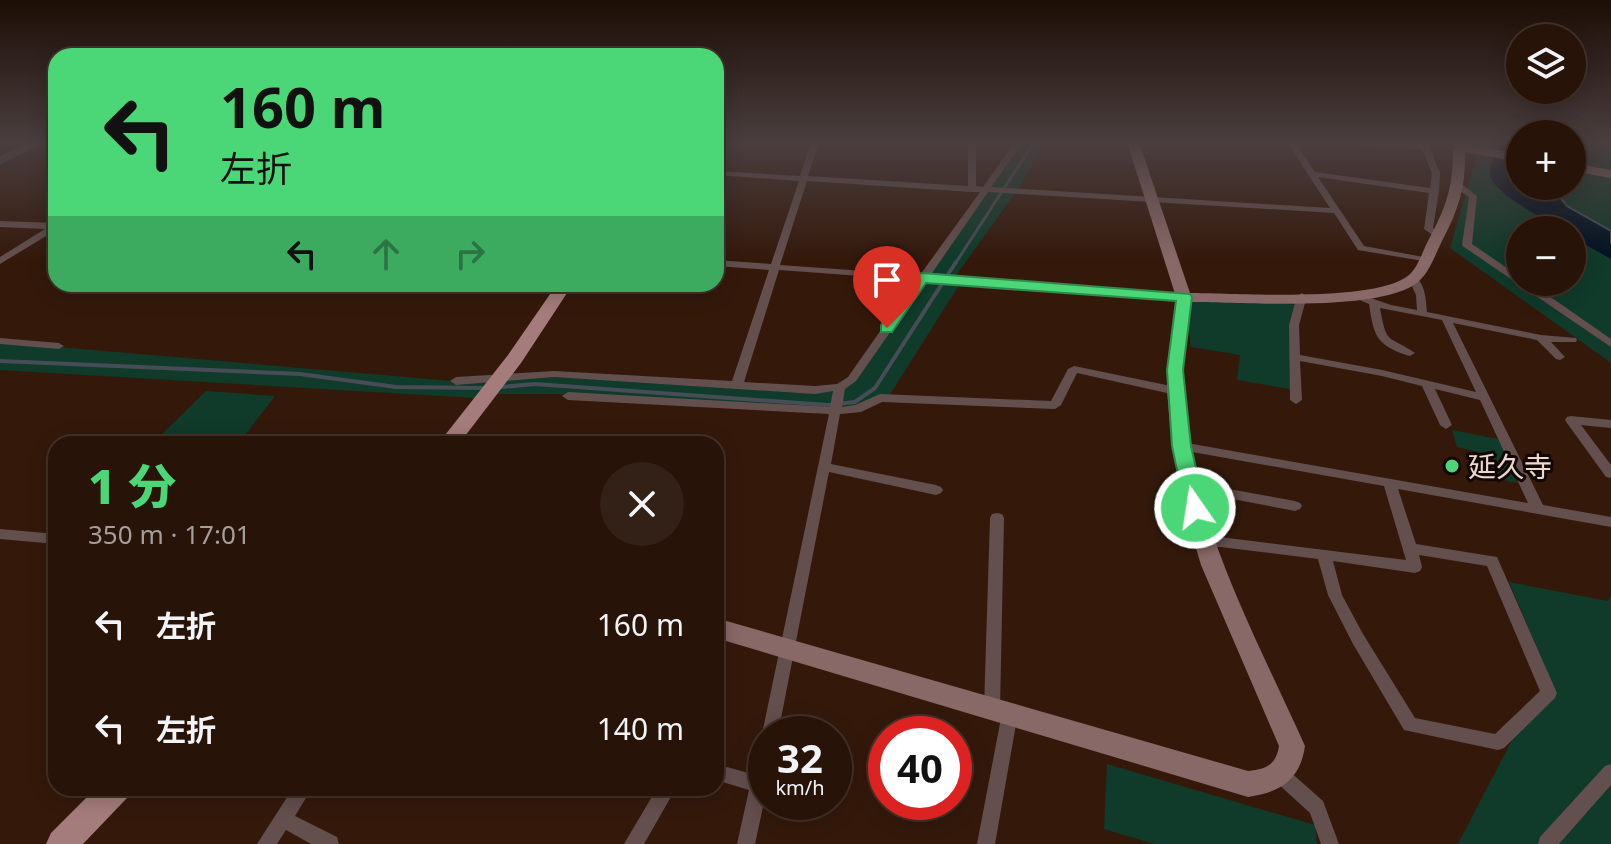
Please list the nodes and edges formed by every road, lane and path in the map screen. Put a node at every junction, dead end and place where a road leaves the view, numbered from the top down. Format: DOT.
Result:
graph roads {
  1 [pos="802,181"];
  2 [pos="843,181"];
  3 [pos="972,181"];
  4 [pos="990,181"];
  5 [pos="1146,181"];
  6 [pos="1317,181"];
  7 [pos="1365,181"];
  8 [pos="1436,181"];
  9 [pos="1460,181"];
  10 [pos="1460,187"];
  11 [pos="972,189"];
  12 [pos="984,190"];
  13 [pos="1435,191"];
  14 [pos="1152,201"];
  15 [pos="1337,211"];
  16 [pos="0,224"];
  17 [pos="48,227"];
  18 [pos="48,231"];
  19 [pos="1438,236"];
  20 [pos="1426,260"];
  21 [pos="0,261"];
  22 [pos="724,264"];
  23 [pos="774,268"];
  24 [pos="1506,271"];
  25 [pos="922,278"];
  26 [pos="1413,278"];
  27 [pos="559,292"];
  28 [pos="1353,295"];
  29 [pos="1302,296"];
  30 [pos="1542,296"];
  31 [pos="1184,297"];
  32 [pos="1374,303"];
  33 [pos="1422,313"];
  34 [pos="1446,318"];
  35 [pos="1541,338"];
  36 [pos="1572,340"];
  37 [pos="0,341"];
  38 [pos="1611,344"];
  39 [pos="59,346"];
  40 [pos="1410,353"];
  41 [pos="1294,357"];
  42 [pos="1560,357"];
  43 [pos="456,381"];
  44 [pos="1427,384"];
  45 [pos="495,385"];
  46 [pos="737,385"];
  47 [pos="840,387"];
  48 [pos="1176,391"];
  49 [pos="568,396"];
  50 [pos="1486,398"];
  51 [pos="1296,400"];
  52 [pos="837,411"];
  53 [pos="1611,424"];
  54 [pos="1446,425"];
  55 [pos="454,436"];
  56 [pos="1181,446"];
  57 [pos="826,467"];
  58 [pos="1611,474"];
  59 [pos="1389,483"];
  60 [pos="1190,487"];
  61 [pos="936,490"];
  62 [pos="1295,506"];
  63 [pos="1538,509"];
  64 [pos="997,518"];
  65 [pos="1611,522"];
  66 [pos="0,534"];
  67 [pos="48,538"];
  68 [pos="1204,540"];
  69 [pos="1411,548"];
  70 [pos="1324,554"];
  71 [pos="724,630"];
  72 [pos="789,649"];
  73 [pos="1001,710"];
  74 [pos="774,716"];
  75 [pos="1611,772"];
  76 [pos="724,774"];
  77 [pos="1282,776"];
  78 [pos="748,782"];
  79 [pos="109,796"];
  80 [pos="298,796"];
  81 [pos="662,796"];
  82 [pos="283,819"];
  83 [pos="751,820"];
  84 [pos="1328,841"];
  85 [pos="62,844"];
  86 [pos="266,844"];
  87 [pos="330,844"];
  88 [pos="633,844"];
  89 [pos="746,844"];
  90 [pos="986,844"];
  91 [pos="1547,844"];
  1 -- 23 [label="street"];
  2 -- 11 [label="street"];
  3 -- 11 [label="street"];
  4 -- 12 [label="street"];
  5 -- 14 [label="street"];
  6 -- 15 [label="street"];
  7 -- 13 [label="street"];
  8 -- 13 [label="street"];
  9 -- 10 [label="street"];
  10 -- 19 [label="street"];
  10 -- 24 [label="street"];
  11 -- 12 [label="street"];
  12 -- 14 [label="street"];
  12 -- 25 [label="street"];
  13 -- 19 [label="street"];
  14 -- 15 [label="street"];
  14 -- 31 [label="street"];
  15 -- 20 [label="street"];
  16 -- 17 [label="street"];
  18 -- 21 [label="street"];
  19 -- 20 [label="street"];
  20 -- 26 [label="street"];
  22 -- 23 [label="street"];
  23 -- 25 [label="street"];
  23 -- 46 [label="street"];
  25 -- 31 [label="street"];
  25 -- 47 [label="street"];
  26 -- 28 [label="street"];
  26 -- 33 [label="street"];
  27 -- 45 [label="main road"];
  28 -- 29 [label="street"];
  28 -- 32 [label="street"];
  29 -- 31 [label="street"];
  29 -- 41 [label="street"];
  30 -- 38 [label="street"];
  31 -- 48 [label="street"];
  32 -- 33 [label="street"];
  32 -- 40 [label="street"];
  33 -- 34 [label="street"];
  34 -- 35 [label="street"];
  34 -- 50 [label="street"];
  35 -- 36 [label="street"];
  35 -- 42 [label="street"];
  37 -- 39 [label="street"];
  41 -- 44 [label="street"];
  41 -- 51 [label="street"];
  43 -- 45 [label="street"];
  44 -- 50 [label="street"];
  44 -- 54 [label="street"];
  45 -- 46 [label="street"];
  45 -- 55 [label="main road"];
  46 -- 47 [label="street"];
  47 -- 52 [label="street"];
  48 -- 52 [label="street"];
  48 -- 56 [label="street"];
  49 -- 52 [label="street"];
  50 -- 63 [label="street"];
  52 -- 57 [label="street"];
  53 -- 58 [label="street"];
  56 -- 59 [label="street"];
  56 -- 60 [label="street"];
  57 -- 61 [label="street"];
  57 -- 72 [label="street"];
  59 -- 63 [label="street"];
  59 -- 69 [label="street"];
  60 -- 62 [label="street"];
  60 -- 68 [label="street"];
  63 -- 65 [label="street"];
  64 -- 73 [label="street"];
  66 -- 67 [label="street"];
  68 -- 70 [label="street"];
  68 -- 77 [label="street"];
  69 -- 70 [label="street"];
  69 -- 70 [label="street"];
  71 -- 72 [label="street"];
  72 -- 73 [label="street"];
  72 -- 74 [label="street"];
  73 -- 77 [label="street"];
  73 -- 90 [label="street"];
  75 -- 91 [label="street"];
  76 -- 78 [label="street"];
  77 -- 84 [label="street"];
  79 -- 85 [label="main road"];
  80 -- 82 [label="street"];
  81 -- 88 [label="street"];
  82 -- 86 [label="street"];
  82 -- 87 [label="street"];
  83 -- 89 [label="street"];
}
